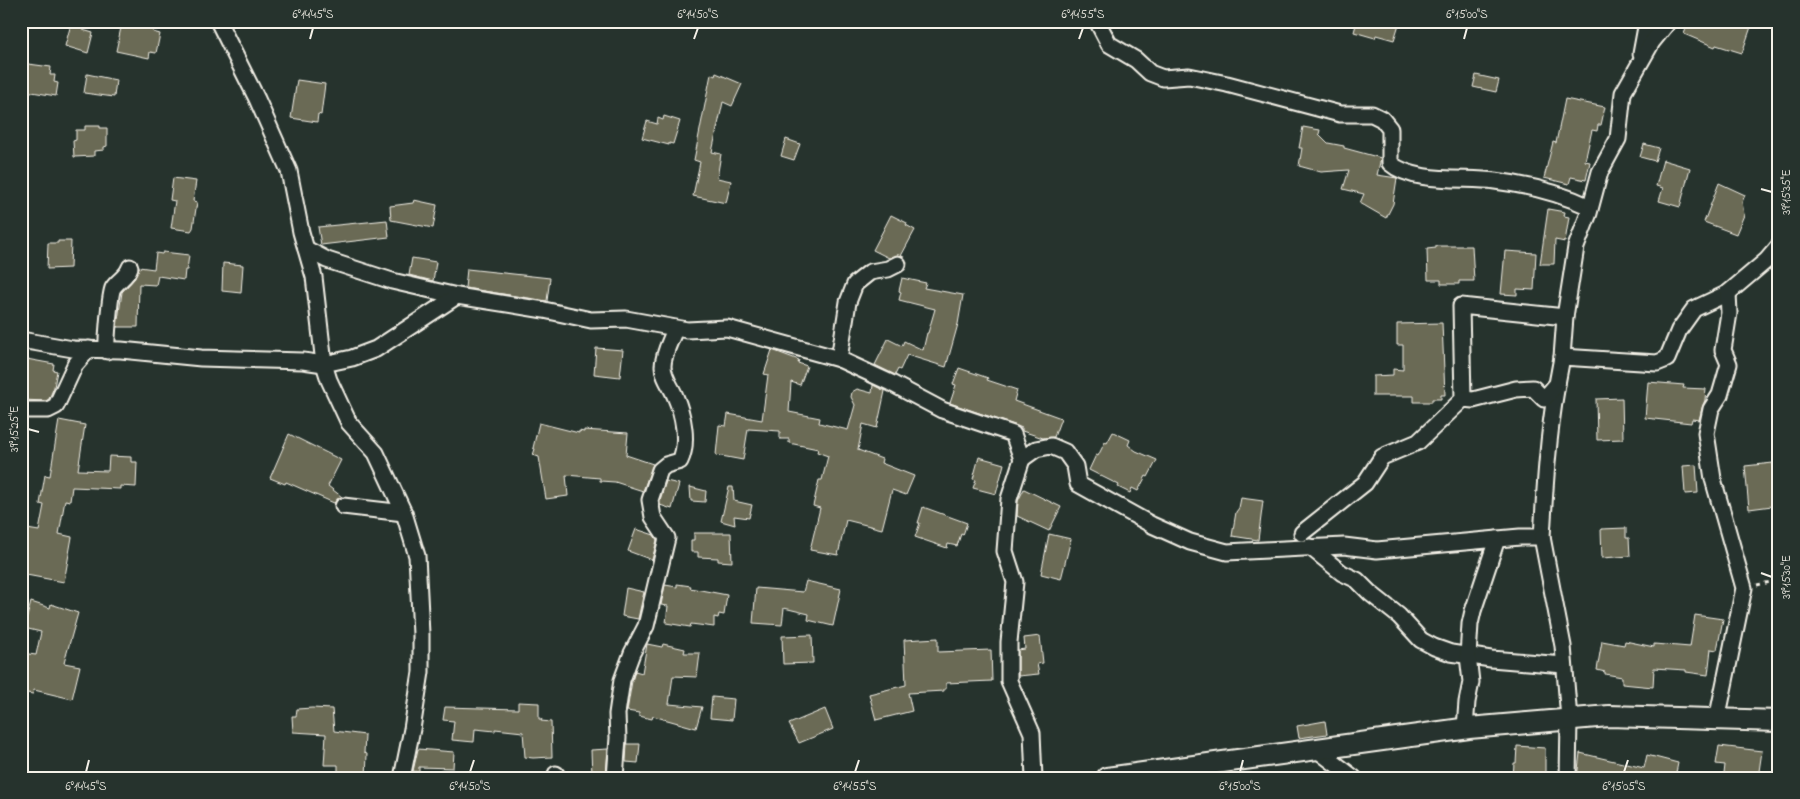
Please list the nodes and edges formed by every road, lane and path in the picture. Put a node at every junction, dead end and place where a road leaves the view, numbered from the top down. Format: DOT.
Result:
graph roads {
  1 [pos="218,21"];
  2 [pos="1097,21"];
  3 [pos="1645,21"];
  4 [pos="1669,21"];
  5 [pos="1640,63"];
  6 [pos="1590,207"];
  7 [pos="1779,246"];
  8 [pos="306,249"];
  9 [pos="898,264"];
  10 [pos="130,267"];
  11 [pos="1728,293"];
  12 [pos="457,296"];
  13 [pos="1565,317"];
  14 [pos="675,329"];
  15 [pos="21,340"];
  16 [pos="89,349"];
  17 [pos="107,351"];
  18 [pos="1562,357"];
  19 [pos="840,359"];
  20 [pos="324,364"];
  21 [pos="1556,384"];
  22 [pos="1463,399"];
  23 [pos="21,410"];
  24 [pos="1022,459"];
  25 [pos="343,506"];
  26 [pos="404,513"];
  27 [pos="1302,533"];
  28 [pos="1542,537"];
  29 [pos="1497,540"];
  30 [pos="1310,547"];
  31 [pos="1779,580"];
  32 [pos="1744,588"];
  33 [pos="1468,656"];
  34 [pos="1564,665"];
  35 [pos="1569,720"];
  36 [pos="1717,720"];
  37 [pos="1779,721"];
  38 [pos="1465,728"];
  39 [pos="1316,749"];
  40 [pos="402,778"];
  41 [pos="615,778"];
  42 [pos="1034,778"];
  43 [pos="1106,778"];
  44 [pos="1354,778"];
  45 [pos="1568,778"];
  1 -- 8 [label="street"];
  2 -- 6 [label="street"];
  3 -- 5 [label="street"];
  4 -- 5 [label="street"];
  5 -- 6 [label="street"];
  6 -- 13 [label="street"];
  7 -- 11 [label="street"];
  8 -- 12 [label="street"];
  8 -- 20 [label="street"];
  9 -- 19 [label="street"];
  10 -- 17 [label="street"];
  11 -- 18 [label="street"];
  11 -- 32 [label="street"];
  12 -- 14 [label="street"];
  12 -- 20 [label="street"];
  13 -- 18 [label="street"];
  13 -- 22 [label="street"];
  14 -- 19 [label="street"];
  14 -- 41 [label="street"];
  15 -- 16 [label="street"];
  16 -- 17 [label="street"];
  16 -- 23 [label="street"];
  17 -- 20 [label="street"];
  18 -- 21 [label="street"];
  19 -- 24 [label="street"];
  20 -- 26 [label="street"];
  21 -- 22 [label="street"];
  21 -- 28 [label="street"];
  22 -- 27 [label="street"];
  24 -- 30 [label="street"];
  24 -- 42 [label="street"];
  25 -- 26 [label="street"];
  26 -- 40 [label="street"];
  28 -- 29 [label="street"];
  28 -- 34 [label="street"];
  29 -- 30 [label="street"];
  29 -- 33 [label="street"];
  30 -- 33 [label="street"];
  31 -- 32 [label="path"];
  32 -- 36 [label="street"];
  33 -- 34 [label="street"];
  33 -- 38 [label="street"];
  34 -- 35 [label="street"];
  35 -- 36 [label="main road"];
  35 -- 38 [label="main road"];
  35 -- 45 [label="street"];
  36 -- 37 [label="main road"];
  38 -- 39 [label="main road"];
  39 -- 43 [label="main road"];
  39 -- 44 [label="street"];
}
